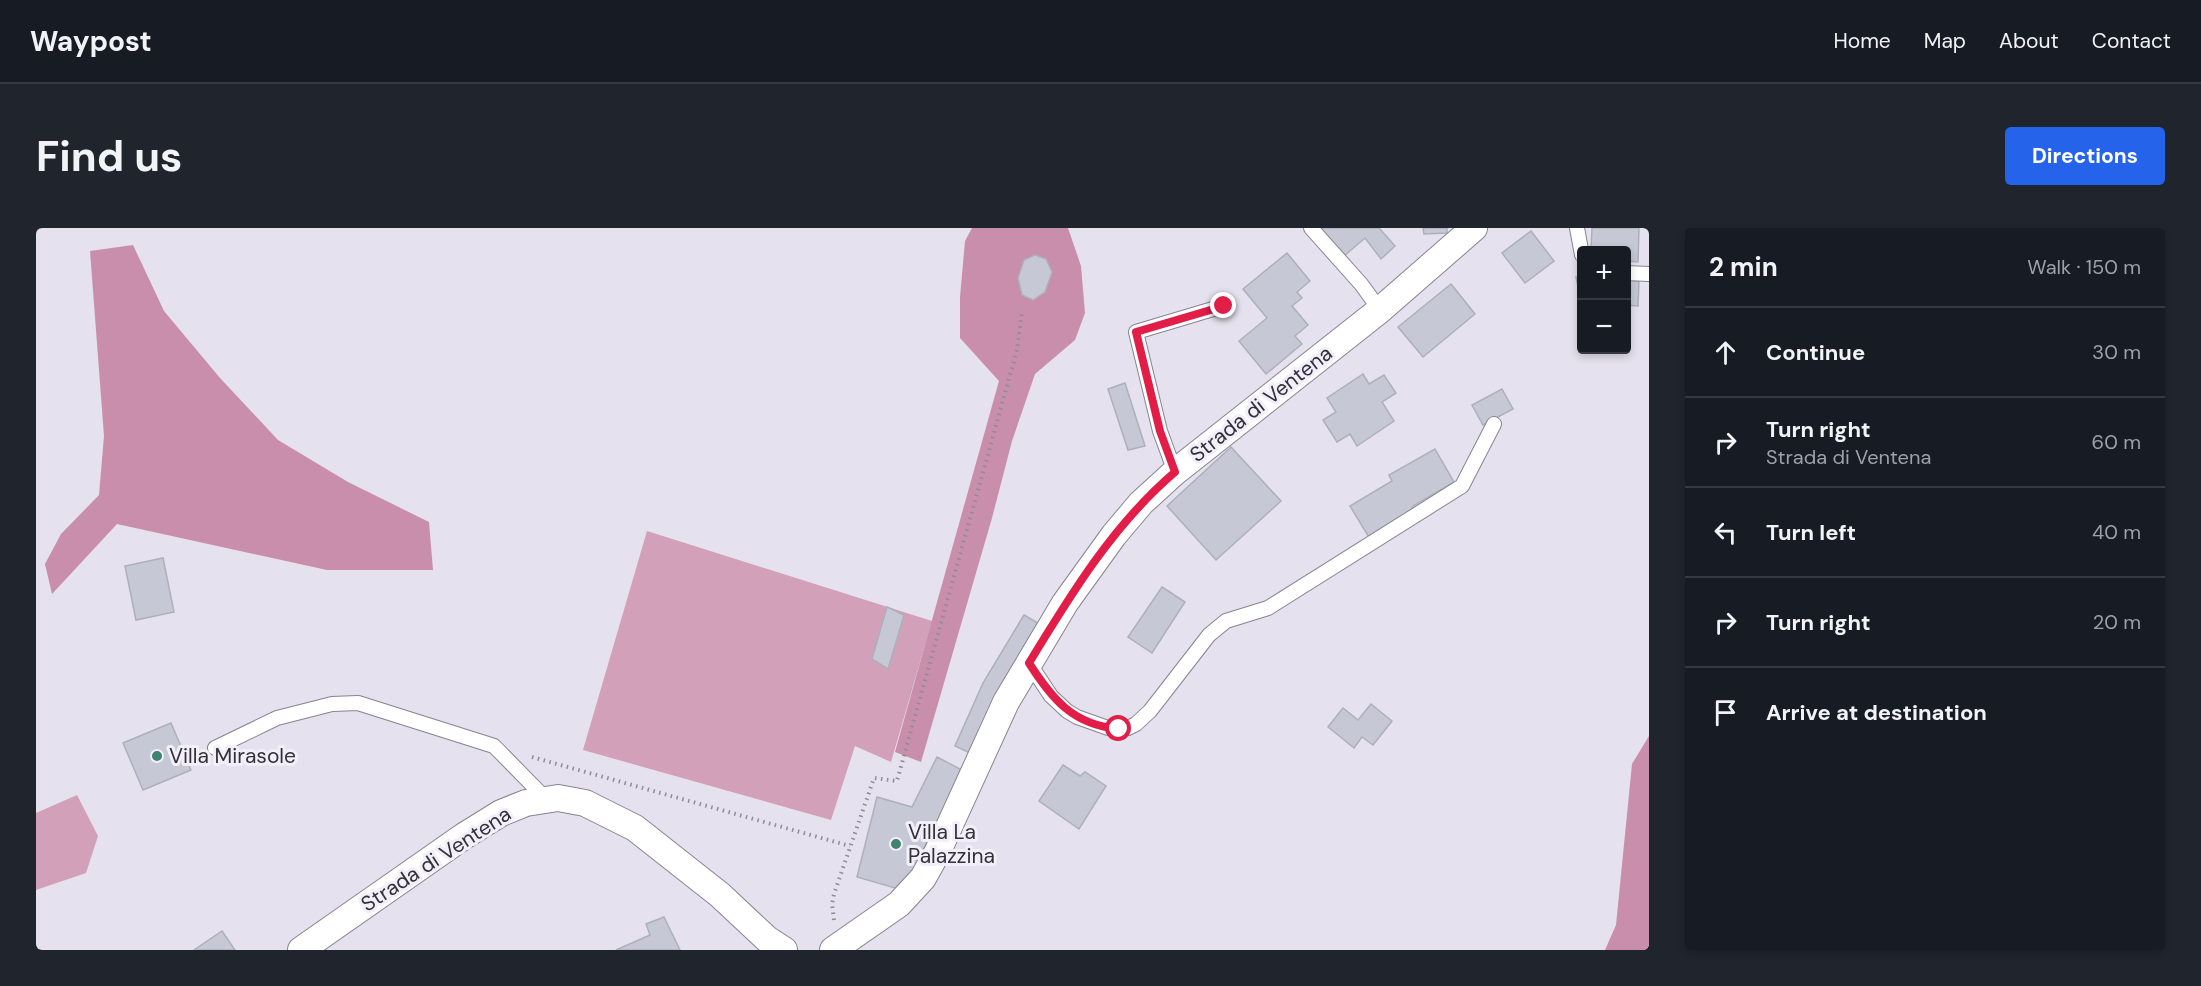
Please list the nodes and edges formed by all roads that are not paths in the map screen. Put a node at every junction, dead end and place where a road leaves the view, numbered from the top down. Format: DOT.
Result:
graph roads {
  1 [pos="1311,228"];
  2 [pos="1474,228"];
  3 [pos="1577,228"];
  4 [pos="1580,246"];
  5 [pos="1631,273"];
  6 [pos="1649,274"];
  7 [pos="1224,306"];
  8 [pos="1380,310"];
  9 [pos="1494,424"];
  10 [pos="1175,472"];
  11 [pos="1029,663"];
  12 [pos="215,748"];
  13 [pos="546,799"];
  14 [pos="840,946"];
  15 [pos="301,950"];
  16 [pos="784,950"];
  1 -- 8 [label="lane"];
  2 -- 8 [label="street, Strada di Ventena"];
  3 -- 4 [label="lane"];
  5 -- 6 [label="lane"];
  7 -- 10 [label="lane"];
  8 -- 10 [label="street, Strada di Ventena"];
  9 -- 11 [label="lane"];
  10 -- 11 [label="street, Strada di Ventena"];
  11 -- 14 [label="street, Strada di Ventena"];
  12 -- 13 [label="lane"];
  13 -- 15 [label="street, Strada di Ventena"];
  13 -- 16 [label="street, Strada di Ventena"];
}
